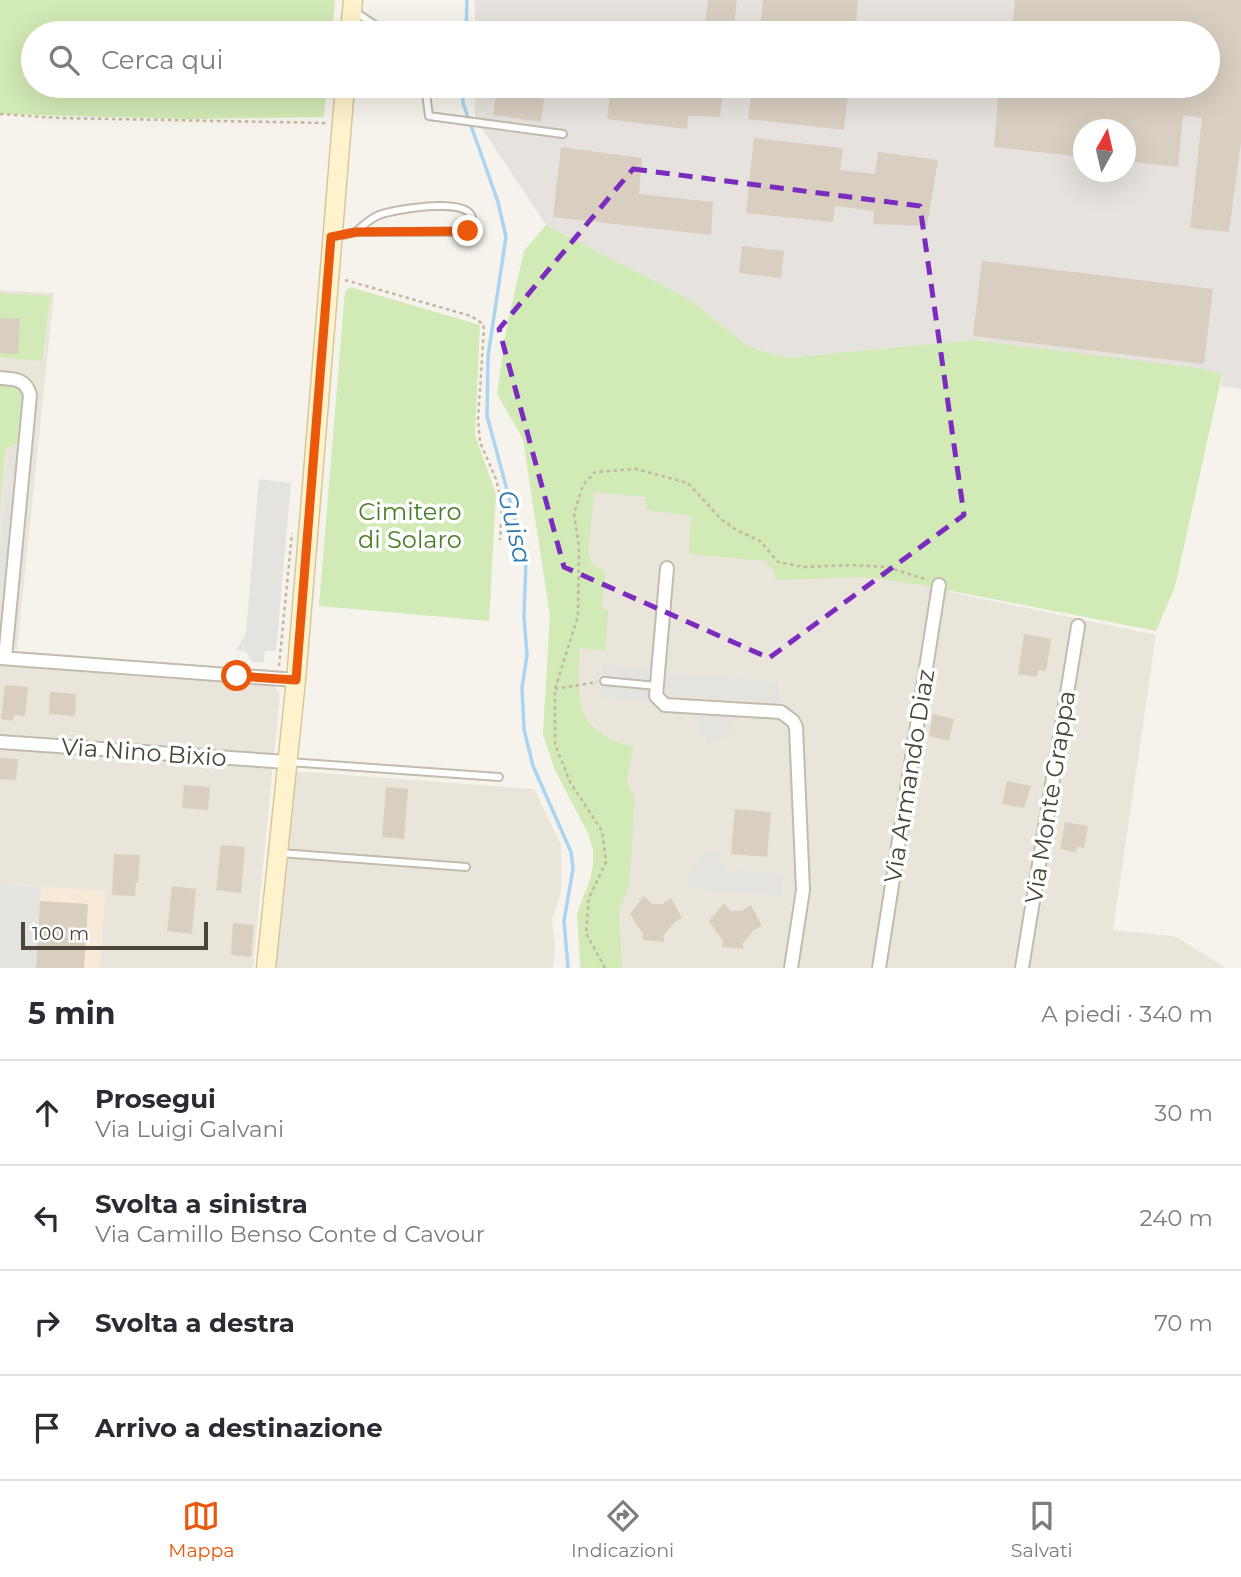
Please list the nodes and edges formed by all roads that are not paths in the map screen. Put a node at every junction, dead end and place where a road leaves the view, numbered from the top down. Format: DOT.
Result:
graph roads {
  1 [pos="353,5"];
  2 [pos="372,21"];
  3 [pos="344,98"];
  4 [pos="427,98"];
  5 [pos="563,134"];
  6 [pos="356,232"];
  7 [pos="331,237"];
  8 [pos="0,378"];
  9 [pos="667,568"];
  10 [pos="939,585"];
  11 [pos="1078,626"];
  12 [pos="3,658"];
  13 [pos="296,680"];
  14 [pos="604,681"];
  15 [pos="657,686"];
  16 [pos="0,742"];
  17 [pos="288,762"];
  18 [pos="499,776"];
  19 [pos="278,853"];
  20 [pos="466,867"];
  21 [pos="266,968"];
  22 [pos="791,968"];
  23 [pos="878,968"];
  24 [pos="1022,968"];
  1 -- 2 [label="lane"];
  3 -- 7 [label="street"];
  4 -- 5 [label="lane"];
  6 -- 6 [label="lane"];
  6 -- 7 [label="lane"];
  7 -- 13 [label="street"];
  8 -- 12 [label="street"];
  9 -- 15 [label="street"];
  10 -- 23 [label="street, Via Armando Diaz"];
  11 -- 24 [label="street, Via Monte Grappa"];
  12 -- 13 [label="street"];
  13 -- 17 [label="street"];
  14 -- 15 [label="lane"];
  15 -- 22 [label="street"];
  16 -- 17 [label="street, Via Nino Bixio"];
  17 -- 18 [label="lane"];
  17 -- 19 [label="street"];
  19 -- 20 [label="lane"];
  19 -- 21 [label="street"];
}
